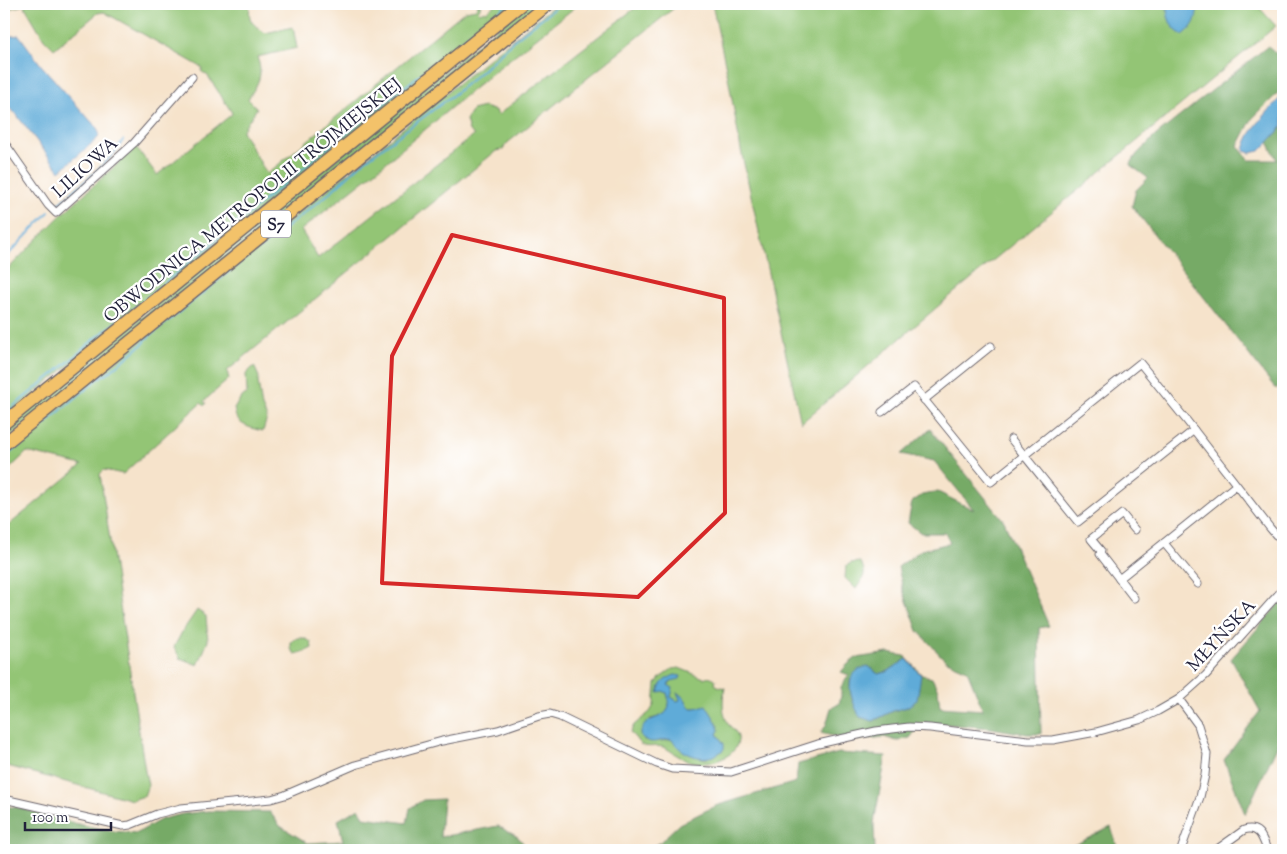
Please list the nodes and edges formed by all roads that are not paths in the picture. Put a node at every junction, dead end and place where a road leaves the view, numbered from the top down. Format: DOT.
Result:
graph roads {
  1 [pos="521,4"];
  2 [pos="548,4"];
  3 [pos="192,76"];
  4 [pos="4,142"];
  5 [pos="991,346"];
  6 [pos="924,400"];
  7 [pos="882,412"];
  8 [pos="4,423"];
  9 [pos="1194,430"];
  10 [pos="1011,439"];
  11 [pos="4,444"];
  12 [pos="1024,455"];
  13 [pos="1236,485"];
  14 [pos="1135,530"];
  15 [pos="1283,536"];
  16 [pos="1164,543"];
  17 [pos="1119,579"];
  18 [pos="1198,584"];
  19 [pos="1283,589"];
  20 [pos="1134,598"];
  21 [pos="1179,699"];
  22 [pos="4,798"];
  23 [pos="1181,850"];
  24 [pos="1216,850"];
  25 [pos="1267,850"];
  1 -- 8 [label="highway, OBWODNICA METROPOLII TRÓJMIEJSKIEJ / S7"];
  2 -- 11 [label="highway, OBWODNICA METROPOLII TRÓJMIEJSKIEJ / S7"];
  3 -- 4 [label="street, LILIOWA"];
  5 -- 6 [label="street"];
  6 -- 7 [label="street"];
  6 -- 12 [label="street"];
  9 -- 12 [label="street"];
  9 -- 12 [label="street"];
  9 -- 13 [label="street"];
  10 -- 12 [label="street"];
  13 -- 15 [label="street"];
  13 -- 16 [label="street"];
  14 -- 17 [label="street"];
  16 -- 17 [label="street"];
  16 -- 18 [label="street"];
  17 -- 20 [label="street"];
  19 -- 21 [label="street, MŁYŃSKA"];
  21 -- 22 [label="street, MŁYŃSKA"];
  21 -- 23 [label="street"];
  24 -- 25 [label="street"];
}
